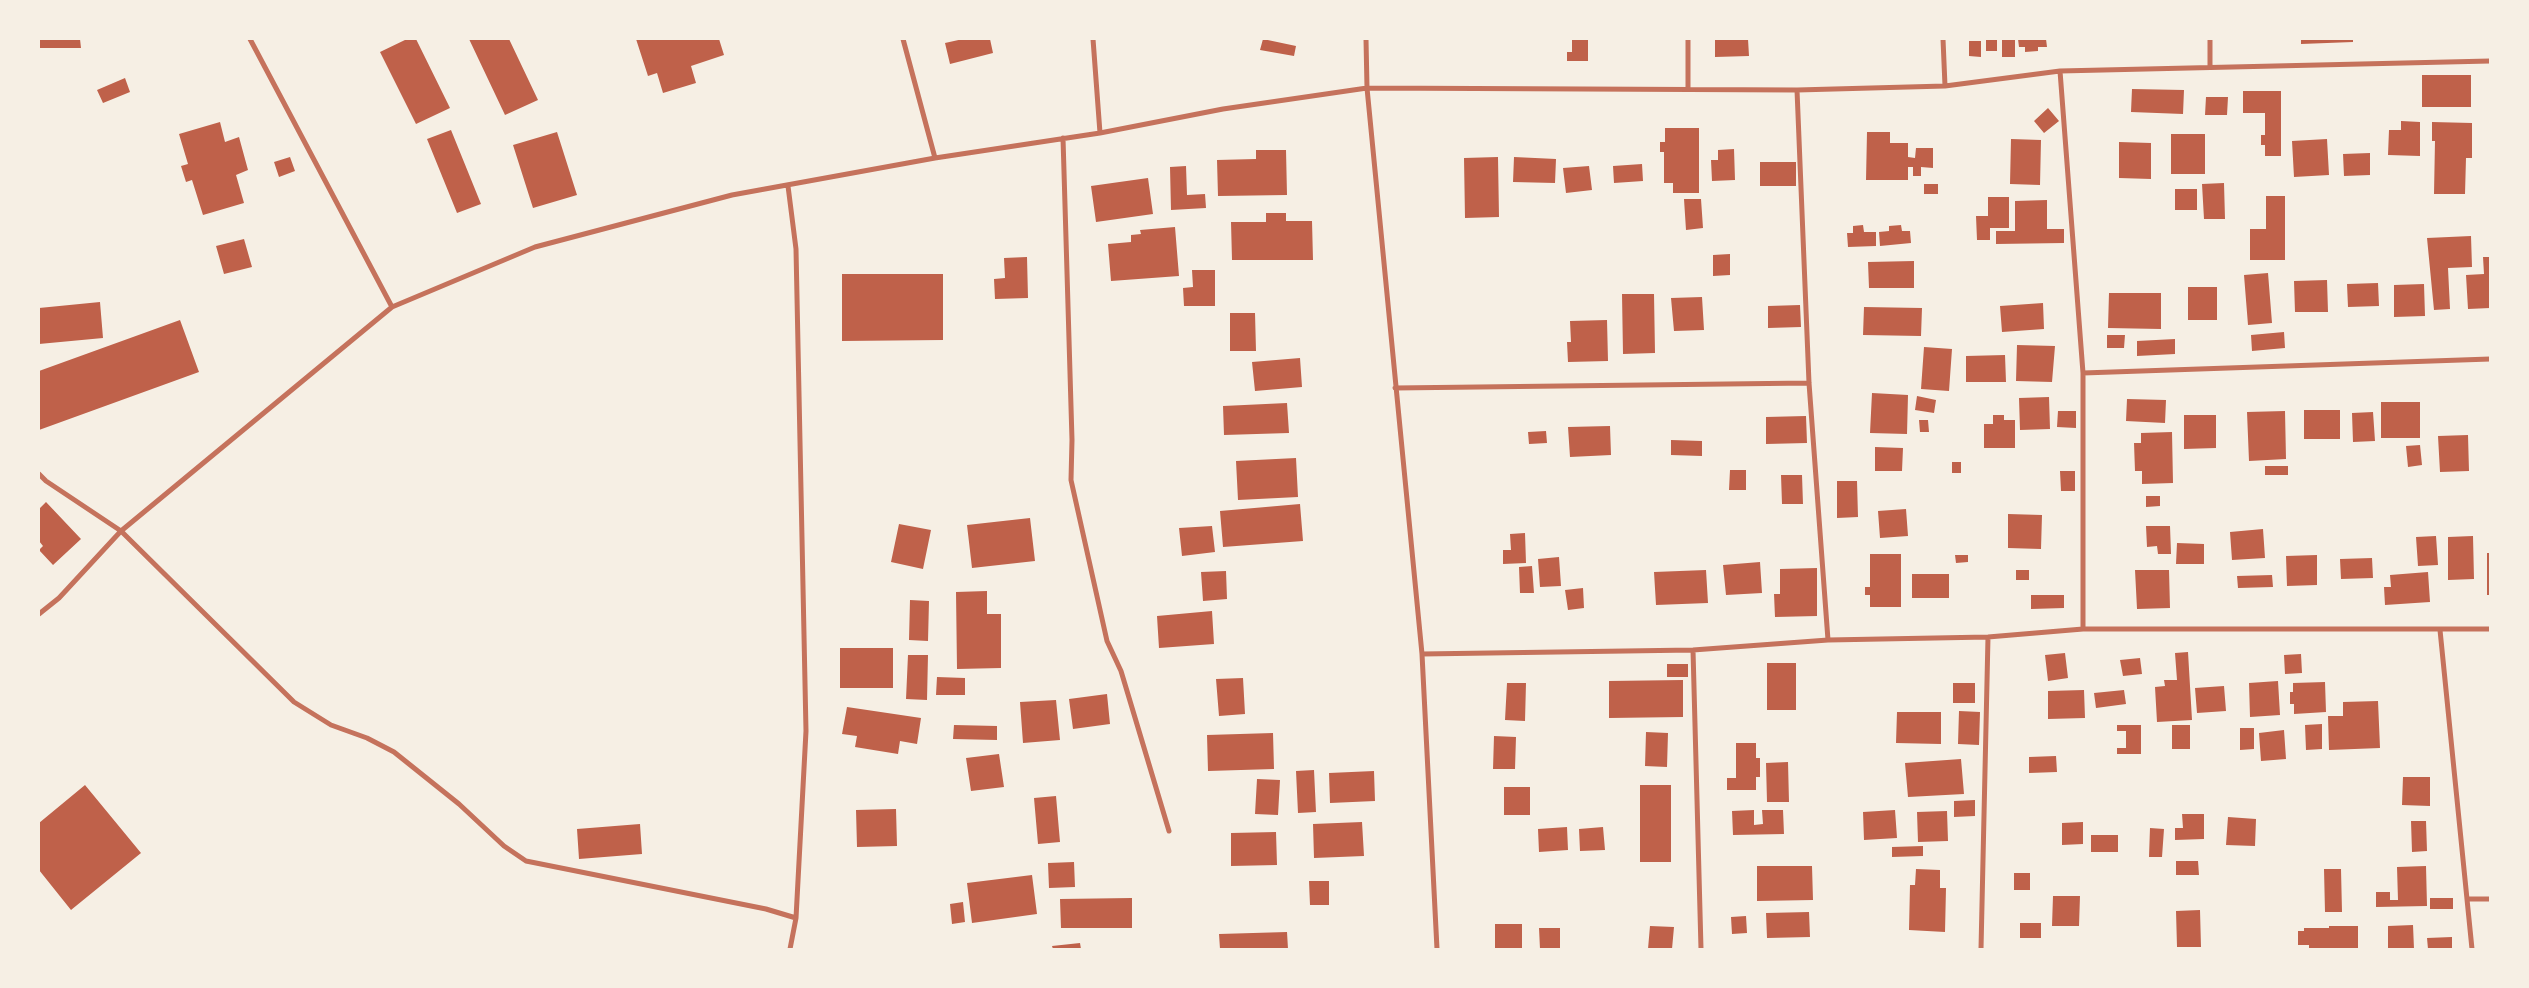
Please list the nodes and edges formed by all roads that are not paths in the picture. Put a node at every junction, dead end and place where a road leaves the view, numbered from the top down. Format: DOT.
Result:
graph roads {
  1 [pos="250,39"];
  2 [pos="903,39"];
  3 [pos="1093,39"];
  4 [pos="1366,39"];
  5 [pos="1688,39"];
  6 [pos="1943,39"];
  7 [pos="2210,39"];
  8 [pos="2490,61"];
  9 [pos="2210,66"];
  10 [pos="2060,71"];
  11 [pos="1945,86"];
  12 [pos="1367,88"];
  13 [pos="1688,89"];
  14 [pos="1797,90"];
  15 [pos="1100,133"];
  16 [pos="1063,138"];
  17 [pos="935,158"];
  18 [pos="788,186"];
  19 [pos="392,306"];
  20 [pos="2490,359"];
  21 [pos="2082,373"];
  22 [pos="1809,383"];
  23 [pos="1395,388"];
  24 [pos="39,474"];
  25 [pos="121,531"];
  26 [pos="39,614"];
  27 [pos="2490,628"];
  28 [pos="2082,629"];
  29 [pos="2440,630"];
  30 [pos="1988,637"];
  31 [pos="1828,640"];
  32 [pos="1693,650"];
  33 [pos="1422,654"];
  34 [pos="1169,831"];
  35 [pos="2490,899"];
  36 [pos="2468,900"];
  37 [pos="796,918"];
  38 [pos="790,949"];
  39 [pos="1437,949"];
  40 [pos="1701,949"];
  41 [pos="1981,949"];
  42 [pos="2472,949"];
  1 -- 19 [label="street"];
  2 -- 17 [label="street"];
  3 -- 15 [label="street"];
  4 -- 12 [label="street"];
  5 -- 13 [label="street"];
  6 -- 11 [label="street"];
  7 -- 9 [label="street"];
  8 -- 9 [label="street"];
  9 -- 10 [label="street"];
  10 -- 11 [label="street"];
  10 -- 21 [label="street"];
  11 -- 14 [label="street"];
  12 -- 13 [label="street"];
  12 -- 15 [label="street"];
  12 -- 23 [label="street"];
  13 -- 14 [label="street"];
  14 -- 22 [label="street"];
  15 -- 16 [label="street"];
  16 -- 17 [label="street"];
  16 -- 34 [label="street"];
  17 -- 18 [label="street"];
  18 -- 19 [label="street"];
  18 -- 37 [label="street"];
  19 -- 25 [label="street"];
  20 -- 21 [label="street"];
  21 -- 28 [label="street"];
  22 -- 23 [label="street"];
  22 -- 31 [label="street"];
  23 -- 33 [label="street"];
  24 -- 25 [label="street"];
  25 -- 26 [label="street"];
  25 -- 37 [label="street"];
  27 -- 29 [label="street"];
  28 -- 29 [label="street"];
  28 -- 30 [label="street"];
  29 -- 36 [label="street"];
  30 -- 31 [label="street"];
  30 -- 41 [label="street"];
  31 -- 32 [label="street"];
  32 -- 33 [label="street"];
  32 -- 40 [label="street"];
  33 -- 39 [label="street"];
  35 -- 36 [label="street"];
  36 -- 42 [label="street"];
  37 -- 38 [label="street"];
}
